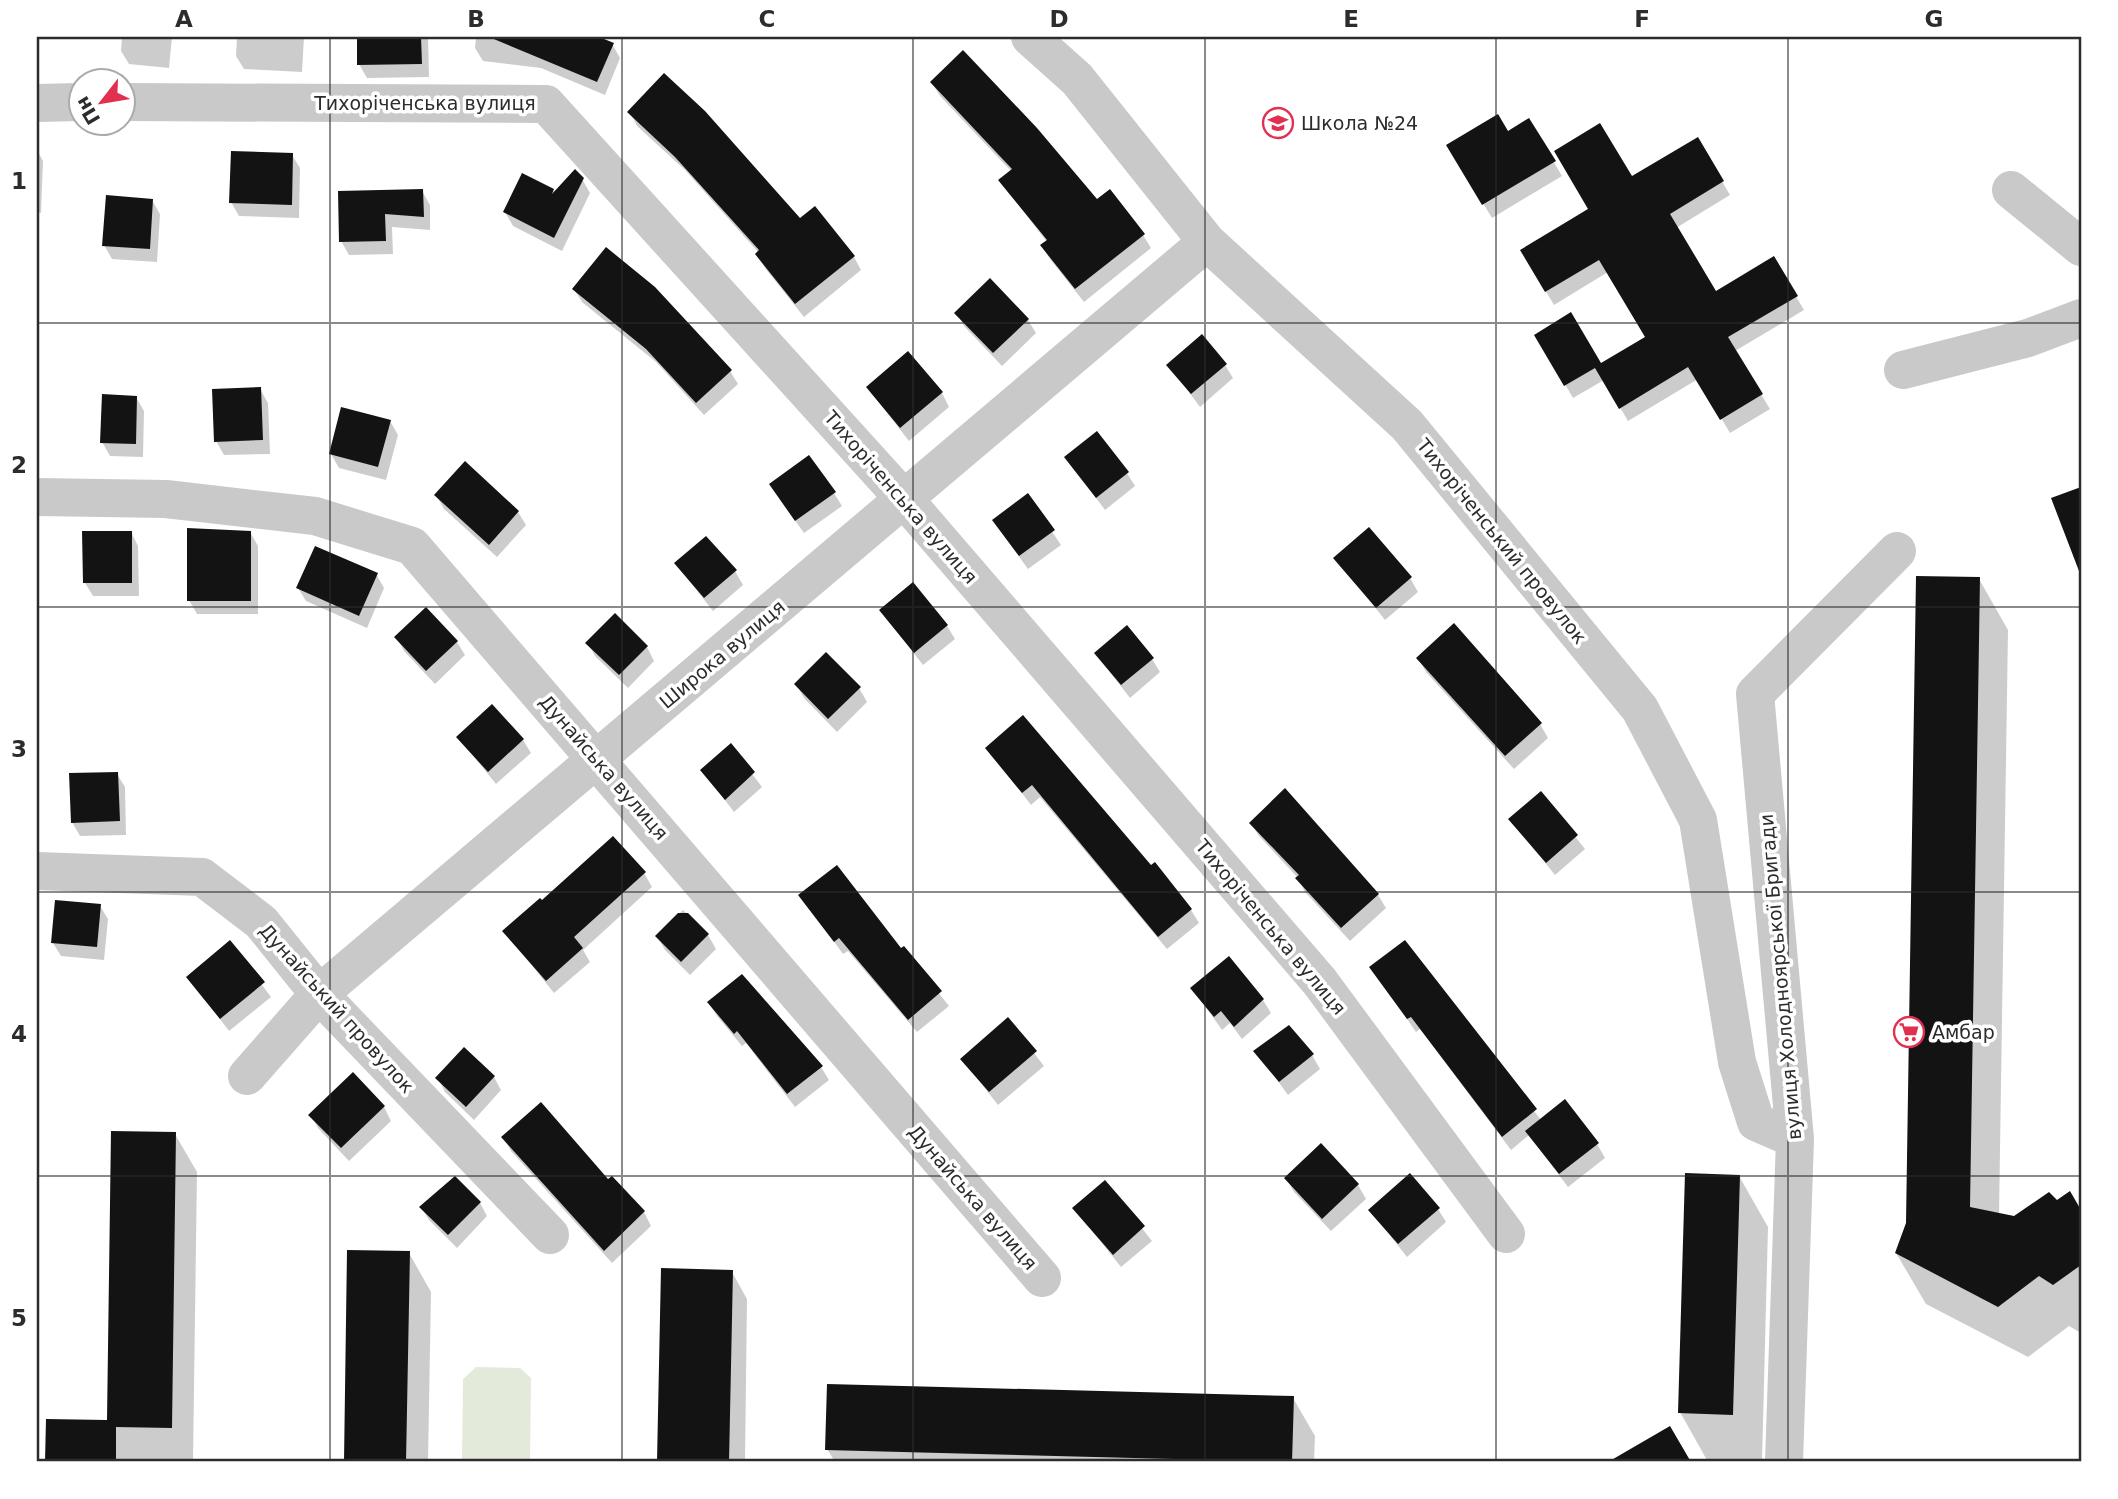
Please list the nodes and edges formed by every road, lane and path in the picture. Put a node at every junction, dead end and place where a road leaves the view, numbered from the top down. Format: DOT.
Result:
graph roads {
  1 [pos="1030,37"];
  2 [pos="136,102"];
  3 [pos="37,103"];
  4 [pos="66,103"];
  5 [pos="2011,190"];
  6 [pos="1207,242"];
  7 [pos="2081,247"];
  8 [pos="2081,318"];
  9 [pos="1903,370"];
  10 [pos="37,497"];
  11 [pos="905,500"];
  12 [pos="1897,551"];
  13 [pos="597,759"];
  14 [pos="37,871"];
  15 [pos="319,994"];
  16 [pos="247,1076"];
  17 [pos="1795,1139"];
  18 [pos="1506,1234"];
  19 [pos="550,1235"];
  20 [pos="1042,1278"];
  21 [pos="1784,1462"];
  1 -- 6 [label="street, Тихоріченський провулок"];
  2 -- 11 [label="street, Тихоріченська вулиця"];
  3 -- 4 [label="street"];
  5 -- 7 [label="street"];
  6 -- 11 [label="street, Широка вулиця"];
  6 -- 17 [label="street, Тихоріченський провулок"];
  8 -- 9 [label="street"];
  10 -- 13 [label="street, Дунайська вулиця"];
  11 -- 13 [label="street, Широка вулиця"];
  11 -- 18 [label="street, Тихоріченська вулиця"];
  12 -- 17 [label="street, вулиця Холодноярської Бригади"];
  13 -- 15 [label="street, Широка вулиця"];
  13 -- 20 [label="street, Дунайська вулиця"];
  14 -- 15 [label="street, Дунайський провулок"];
  15 -- 16 [label="street, Широка вулиця"];
  15 -- 19 [label="street, Дунайський провулок"];
  17 -- 21 [label="street, вулиця Холодноярської Бригади"];
}
